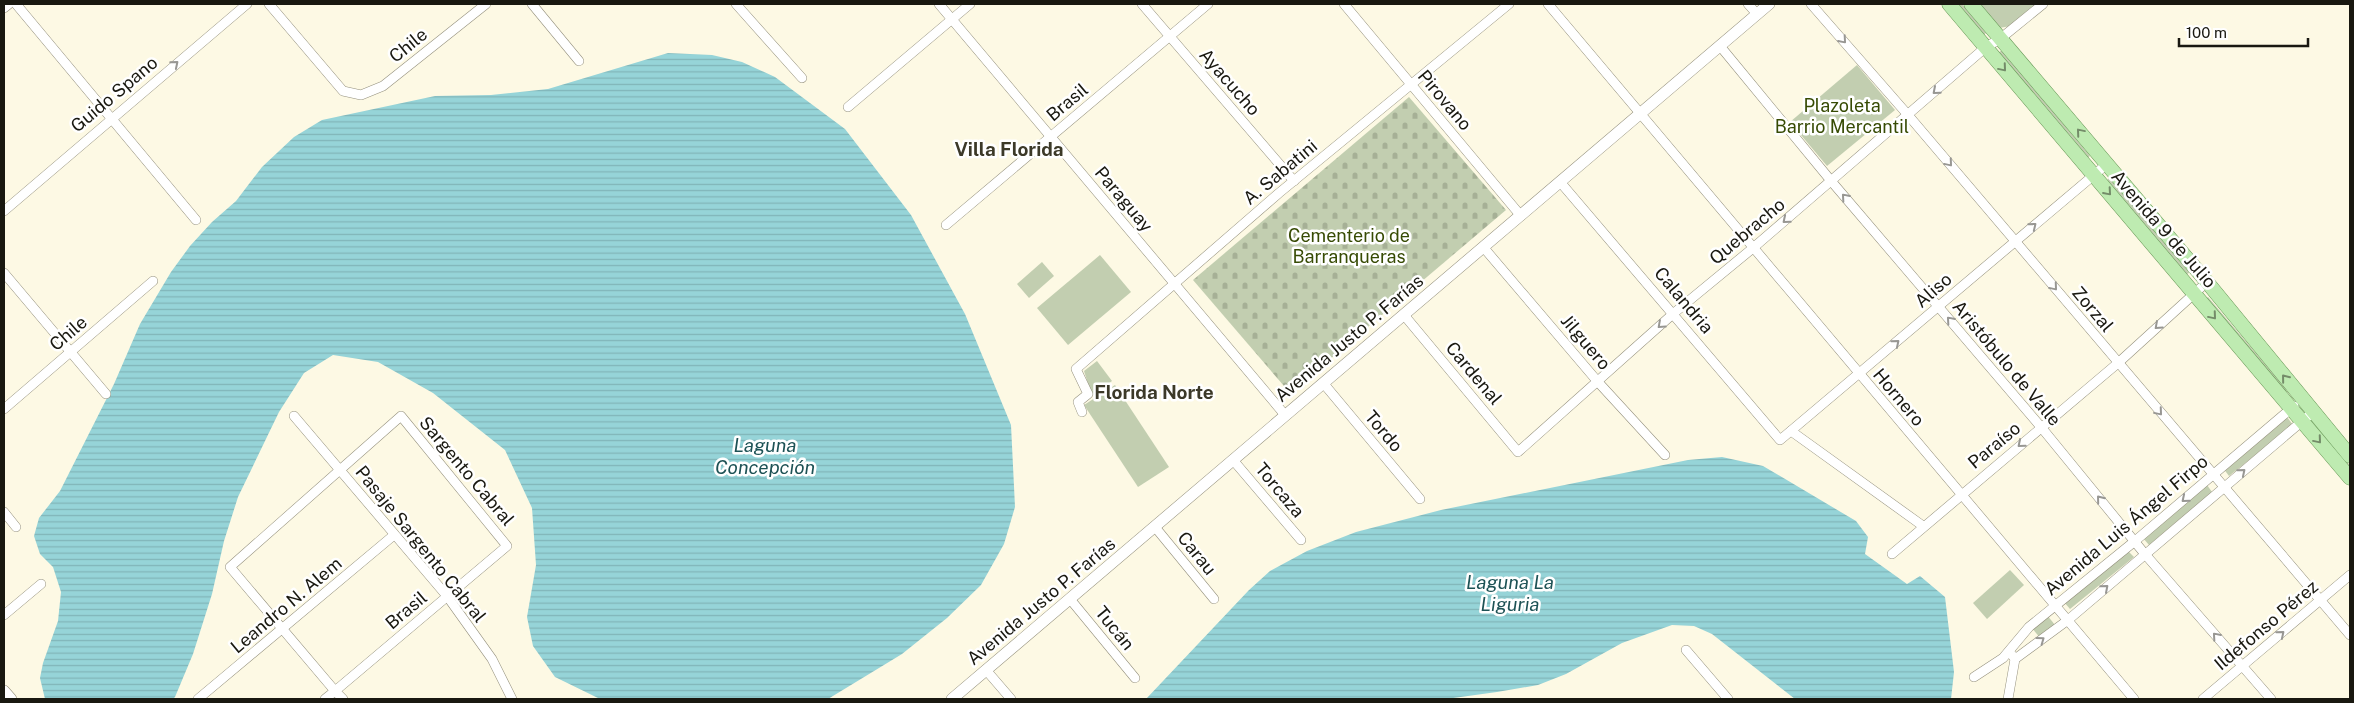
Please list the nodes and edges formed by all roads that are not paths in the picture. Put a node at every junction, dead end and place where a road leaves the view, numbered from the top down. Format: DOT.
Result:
graph roads {
  1 [pos="9,4"];
  2 [pos="16,4"];
  3 [pos="247,4"];
  4 [pos="269,4"];
  5 [pos="486,4"];
  6 [pos="532,4"];
  7 [pos="736,4"];
  8 [pos="939,4"];
  9 [pos="970,4"];
  10 [pos="1142,4"];
  11 [pos="1208,4"];
  12 [pos="1344,4"];
  13 [pos="1509,4"];
  14 [pos="1548,4"];
  15 [pos="1748,4"];
  16 [pos="1769,4"];
  17 [pos="1811,4"];
  18 [pos="1949,4"];
  19 [pos="1971,4"];
  20 [pos="2044,4"];
  21 [pos="4,8"];
  22 [pos="1757,14"];
  23 [pos="952,19"];
  24 [pos="1169,36"];
  25 [pos="2000,39"];
  26 [pos="1720,46"];
  27 [pos="1986,47"];
  28 [pos="579,61"];
  29 [pos="802,78"];
  30 [pos="1411,84"];
  31 [pos="848,107"];
  32 [pos="1642,114"];
  33 [pos="1908,115"];
  34 [pos="111,118"];
  35 [pos="1051,137"];
  36 [pos="2107,164"];
  37 [pos="2094,176"];
  38 [pos="1294,181"];
  39 [pos="1561,182"];
  40 [pos="1832,182"];
  41 [pos="4,210"];
  42 [pos="1522,216"];
  43 [pos="196,220"];
  44 [pos="946,225"];
  45 [pos="2015,241"];
  46 [pos="1484,248"];
  47 [pos="1753,248"];
  48 [pos="4,273"];
  49 [pos="153,281"];
  50 [pos="2207,282"];
  51 [pos="1175,284"];
  52 [pos="2194,292"];
  53 [pos="1939,307"];
  54 [pos="1674,313"];
  55 [pos="1404,315"];
  56 [pos="72,352"];
  57 [pos="2118,363"];
  58 [pos="1858,374"];
  59 [pos="1598,382"];
  60 [pos="1324,384"];
  61 [pos="106,394"];
  62 [pos="2302,400"];
  63 [pos="4,409"];
  64 [pos="2291,409"];
  65 [pos="1082,412"];
  66 [pos="1285,414"];
  67 [pos="294,416"];
  68 [pos="2308,416"];
  69 [pos="2041,427"];
  70 [pos="1791,431"];
  71 [pos="1780,440"];
  72 [pos="1518,452"];
  73 [pos="1665,455"];
  74 [pos="2350,456"];
  75 [pos="1234,460"];
  76 [pos="341,470"];
  77 [pos="2213,475"];
  78 [pos="2350,478"];
  79 [pos="2224,487"];
  80 [pos="1961,494"];
  81 [pos="1420,499"];
  82 [pos="4,512"];
  83 [pos="1923,526"];
  84 [pos="16,527"];
  85 [pos="1155,527"];
  86 [pos="394,535"];
  87 [pos="1301,540"];
  88 [pos="2134,541"];
  89 [pos="508,546"];
  90 [pos="1892,554"];
  91 [pos="2144,554"];
  92 [pos="2350,575"];
  93 [pos="41,584"];
  94 [pos="447,596"];
  95 [pos="1070,599"];
  96 [pos="1214,599"];
  97 [pos="2320,600"];
  98 [pos="2055,605"];
  99 [pos="4,615"];
  100 [pos="2068,620"];
  101 [pos="282,629"];
  102 [pos="2350,635"];
  103 [pos="1686,650"];
  104 [pos="2012,655"];
  105 [pos="2243,666"];
  106 [pos="986,670"];
  107 [pos="1974,677"];
  108 [pos="1134,678"];
  109 [pos="4,691"];
  110 [pos="335,691"];
  111 [pos="1725,696"];
  112 [pos="11,699"];
  113 [pos="198,699"];
  114 [pos="326,699"];
  115 [pos="343,699"];
  116 [pos="512,699"];
  117 [pos="952,699"];
  118 [pos="1011,699"];
  119 [pos="1714,699"];
  120 [pos="2008,699"];
  121 [pos="2134,699"];
  122 [pos="2203,699"];
  123 [pos="2271,699"];
  1 -- 21 [label="street"];
  2 -- 34 [label="street"];
  34 -- 3 [label="street, Guido Spano, one-way"];
  4 -- 5 [label="street, Chile"];
  6 -- 28 [label="street"];
  7 -- 29 [label="street"];
  8 -- 23 [label="street, Paraguay"];
  9 -- 23 [label="street"];
  10 -- 24 [label="street, Ayacucho"];
  11 -- 24 [label="street, Brasil"];
  12 -- 30 [label="street, Pirovano"];
  13 -- 30 [label="street, A. Sabatini"];
  14 -- 32 [label="street, Hornero"];
  15 -- 22 [label="street"];
  16 -- 22 [label="street, Avenida Justo P. Farías"];
  17 -- 33 [label="street, Zorzal, one-way"];
  18 -- 27 [label="main road, Avenida 9 de Julio"];
  19 -- 25 [label="main road, Avenida 9 de Julio"];
  20 -- 25 [label="street, Quebracho"];
  22 -- 26 [label="street, Avenida Justo P. Farías"];
  23 -- 31 [label="street"];
  23 -- 35 [label="street, Paraguay"];
  24 -- 35 [label="street, Brasil"];
  24 -- 38 [label="street, Ayacucho"];
  25 -- 27 [label="street, Quebracho"];
  36 -- 25 [label="main road, Avenida 9 de Julio, one-way"];
  26 -- 32 [label="street, Avenida Justo P. Farías"];
  26 -- 40 [label="street, Aristóbulo de Valle"];
  27 -- 33 [label="street, Quebracho, one-way"];
  27 -- 37 [label="main road, Avenida 9 de Julio, one-way"];
  30 -- 38 [label="street, A. Sabatini"];
  30 -- 42 [label="street, Pirovano"];
  32 -- 39 [label="street, Avenida Justo P. Farías"];
  32 -- 47 [label="street, Hornero"];
  33 -- 40 [label="street, Quebracho"];
  33 -- 45 [label="street, Zorzal, one-way"];
  34 -- 41 [label="street, Guido Spano"];
  34 -- 43 [label="street"];
  35 -- 44 [label="street, Brasil"];
  35 -- 51 [label="street, Paraguay"];
  36 -- 37 [label="street, Aliso"];
  36 -- 50 [label="main road, Avenida 9 de Julio"];
  45 -- 37 [label="street, Aliso, one-way"];
  37 -- 52 [label="main road, Avenida 9 de Julio, one-way"];
  38 -- 51 [label="street, A. Sabatini"];
  39 -- 42 [label="street, Avenida Justo P. Farías"];
  39 -- 54 [label="street, Calandria"];
  40 -- 47 [label="street, Quebracho, one-way"];
  53 -- 40 [label="street, Aristóbulo de Valle, one-way"];
  42 -- 46 [label="street, Avenida Justo P. Farías"];
  45 -- 53 [label="street, Aliso"];
  45 -- 57 [label="street, Zorzal, one-way"];
  46 -- 55 [label="street, Avenida Justo P. Farías"];
  46 -- 59 [label="street, Jilguero"];
  47 -- 54 [label="street, Quebracho"];
  47 -- 58 [label="street, Hornero"];
  48 -- 56 [label="street"];
  49 -- 56 [label="street, Chile"];
  50 -- 52 [label="street, Paraíso"];
  62 -- 50 [label="main road, Avenida 9 de Julio, one-way"];
  51 -- 65 [label="street, A. Sabatini"];
  51 -- 66 [label="street, Paraguay"];
  52 -- 57 [label="street, Paraíso, one-way"];
  52 -- 64 [label="main road, Avenida 9 de Julio, one-way"];
  58 -- 53 [label="street, Aliso, one-way"];
  69 -- 53 [label="street, Aristóbulo de Valle, one-way"];
  54 -- 59 [label="street, Quebracho, one-way"];
  54 -- 71 [label="street, Calandria"];
  55 -- 60 [label="street, Avenida Justo P. Farías"];
  55 -- 72 [label="street, Cardenal"];
  56 -- 61 [label="street"];
  56 -- 63 [label="street, Chile"];
  57 -- 69 [label="street, Paraíso"];
  57 -- 77 [label="street, Zorzal, one-way"];
  58 -- 70 [label="street, Aliso"];
  58 -- 80 [label="street, Hornero"];
  59 -- 72 [label="street, Quebracho"];
  59 -- 73 [label="street, Jilguero"];
  60 -- 66 [label="street, Avenida Justo P. Farías"];
  60 -- 81 [label="street, Tordo"];
  62 -- 64 [label="street, Avenida Luis Ángel Firpo"];
  62 -- 68 [label="main road, Avenida 9 de Julio"];
  64 -- 68 [label="main road, Avenida 9 de Julio"];
  64 -- 77 [label="street, Avenida Luis Ángel Firpo"];
  66 -- 75 [label="street, Avenida Justo P. Farías"];
  67 -- 76 [label="street, Pasaje Sargento Cabral"];
  68 -- 74 [label="main road, Avenida 9 de Julio"];
  68 -- 78 [label="main road, Avenida 9 de Julio, one-way"];
  79 -- 68 [label="street, Avenida Luis Ángel Firpo, one-way"];
  69 -- 80 [label="street, Paraíso, one-way"];
  88 -- 69 [label="street, Aristóbulo de Valle, one-way"];
  70 -- 71 [label="street, Aliso"];
  70 -- 83 [label="street"];
  75 -- 85 [label="street, Avenida Justo P. Farías"];
  75 -- 87 [label="street, Torcaza"];
  76 -- 86 [label="street, Pasaje Sargento Cabral"];
  76 -- 89 [label="street, Sargento Cabral"];
  76 -- 101 [label="street"];
  77 -- 79 [label="street, Zorzal"];
  77 -- 88 [label="street, Avenida Luis Ángel Firpo, one-way"];
  79 -- 91 [label="street, Avenida Luis Ángel Firpo"];
  79 -- 97 [label="street, Zorzal"];
  80 -- 83 [label="street, Paraíso"];
  80 -- 98 [label="street, Hornero"];
  82 -- 84 [label="street"];
  83 -- 90 [label="street, Paraíso"];
  85 -- 95 [label="street, Avenida Justo P. Farías"];
  85 -- 96 [label="street, Carau"];
  86 -- 94 [label="street, Pasaje Sargento Cabral"];
  86 -- 101 [label="street, Leandro N. Alem"];
  88 -- 91 [label="street, Aristóbulo de Valle"];
  88 -- 98 [label="street, Avenida Luis Ángel Firpo"];
  89 -- 94 [label="street, Brasil"];
  100 -- 91 [label="street, Avenida Luis Ángel Firpo, one-way"];
  105 -- 91 [label="street, Aristóbulo de Valle, one-way"];
  92 -- 97 [label="street, Ildefonso Pérez"];
  93 -- 99 [label="street"];
  94 -- 110 [label="street, Brasil"];
  94 -- 116 [label="street, Pasaje Sargento Cabral"];
  95 -- 106 [label="street, Avenida Justo P. Farías"];
  95 -- 108 [label="street, Tucán"];
  97 -- 102 [label="street, Zorzal"];
  105 -- 97 [label="street, Ildefonso Pérez, one-way"];
  98 -- 100 [label="street, Hornero"];
  98 -- 104 [label="street, Avenida Luis Ángel Firpo"];
  104 -- 100 [label="street, Avenida Luis Ángel Firpo, one-way"];
  100 -- 121 [label="street, Hornero"];
  101 -- 110 [label="street"];
  101 -- 113 [label="street, Leandro N. Alem"];
  103 -- 111 [label="street"];
  104 -- 107 [label="street, Avenida Luis Ángel Firpo"];
  104 -- 120 [label="street"];
  105 -- 122 [label="street, Ildefonso Pérez"];
  105 -- 123 [label="street, Aristóbulo de Valle"];
  106 -- 117 [label="street, Avenida Justo P. Farías"];
  106 -- 118 [label="street"];
  109 -- 112 [label="street"];
  110 -- 114 [label="street, Brasil"];
  110 -- 115 [label="street"];
  111 -- 119 [label="street"];
}
